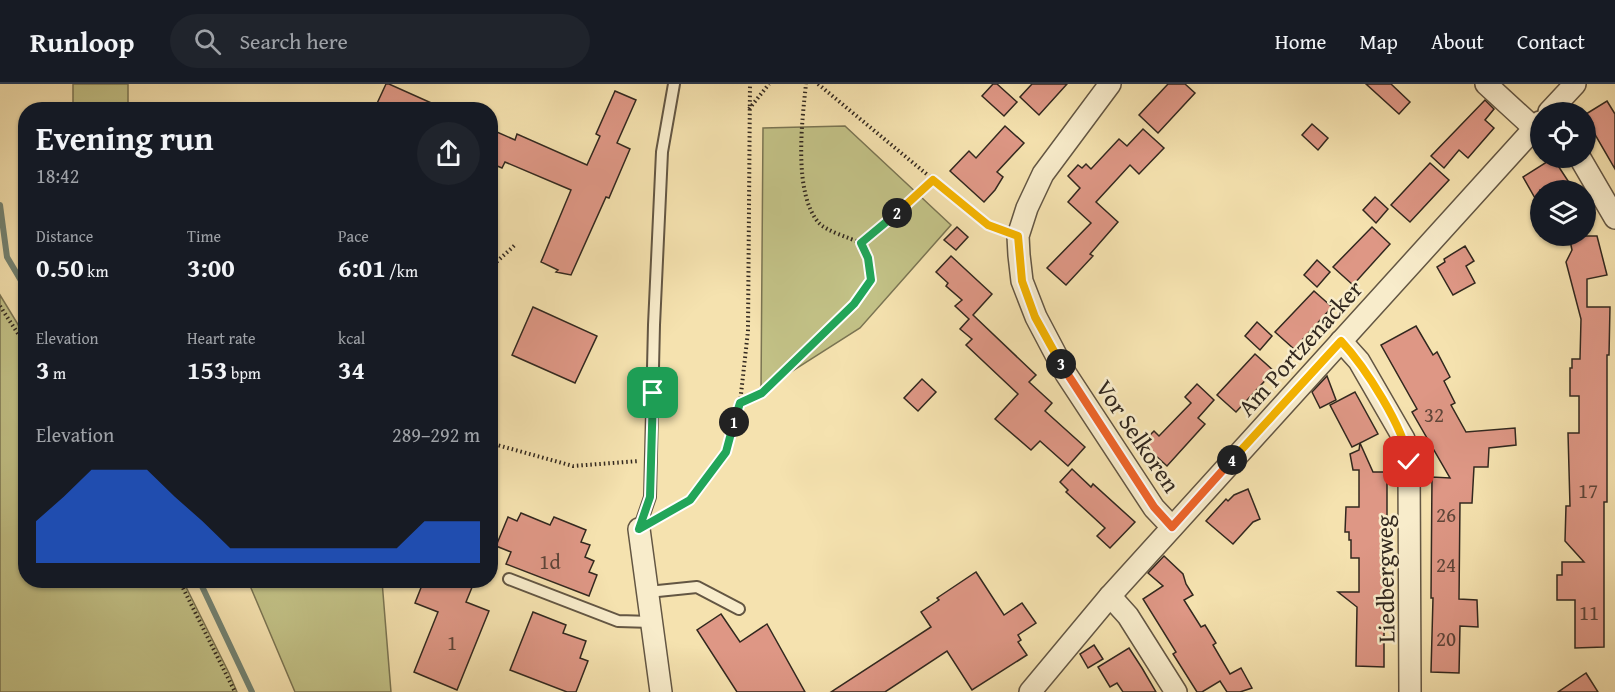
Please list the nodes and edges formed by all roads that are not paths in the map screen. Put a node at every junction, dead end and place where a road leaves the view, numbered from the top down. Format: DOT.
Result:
graph roads {
  1 [pos="674,84"];
  2 [pos="1110,84"];
  3 [pos="1486,84"];
  4 [pos="1575,84"];
  5 [pos="1558,102"];
  6 [pos="1530,119"];
  7 [pos="1530,133"];
  8 [pos="1586,168"];
  9 [pos="1615,219"];
  10 [pos="1341,341"];
  11 [pos="1172,527"];
  12 [pos="639,529"];
  13 [pos="509,579"];
  14 [pos="648,592"];
  15 [pos="1110,596"];
  16 [pos="739,609"];
  17 [pos="652,622"];
  18 [pos="661,692"];
  19 [pos="1030,692"];
  20 [pos="1176,692"];
  21 [pos="1410,692"];
  1 -- 12 [label="lane"];
  2 -- 11 [label="street, Vor Selkoren"];
  3 -- 6 [label="street"];
  4 -- 5 [label="street"];
  7 -- 10 [label="street, Am Portzenacker"];
  8 -- 9 [label="street"];
  10 -- 11 [label="street, Am Portzenacker"];
  10 -- 21 [label="street, Liedbergweg"];
  11 -- 15 [label="street, Am Portzenacker"];
  12 -- 14 [label="street"];
  13 -- 17 [label="lane"];
  14 -- 16 [label="lane"];
  14 -- 17 [label="street"];
  15 -- 19 [label="street, Am Portzenacker"];
  15 -- 20 [label="street"];
  17 -- 18 [label="street"];
}
